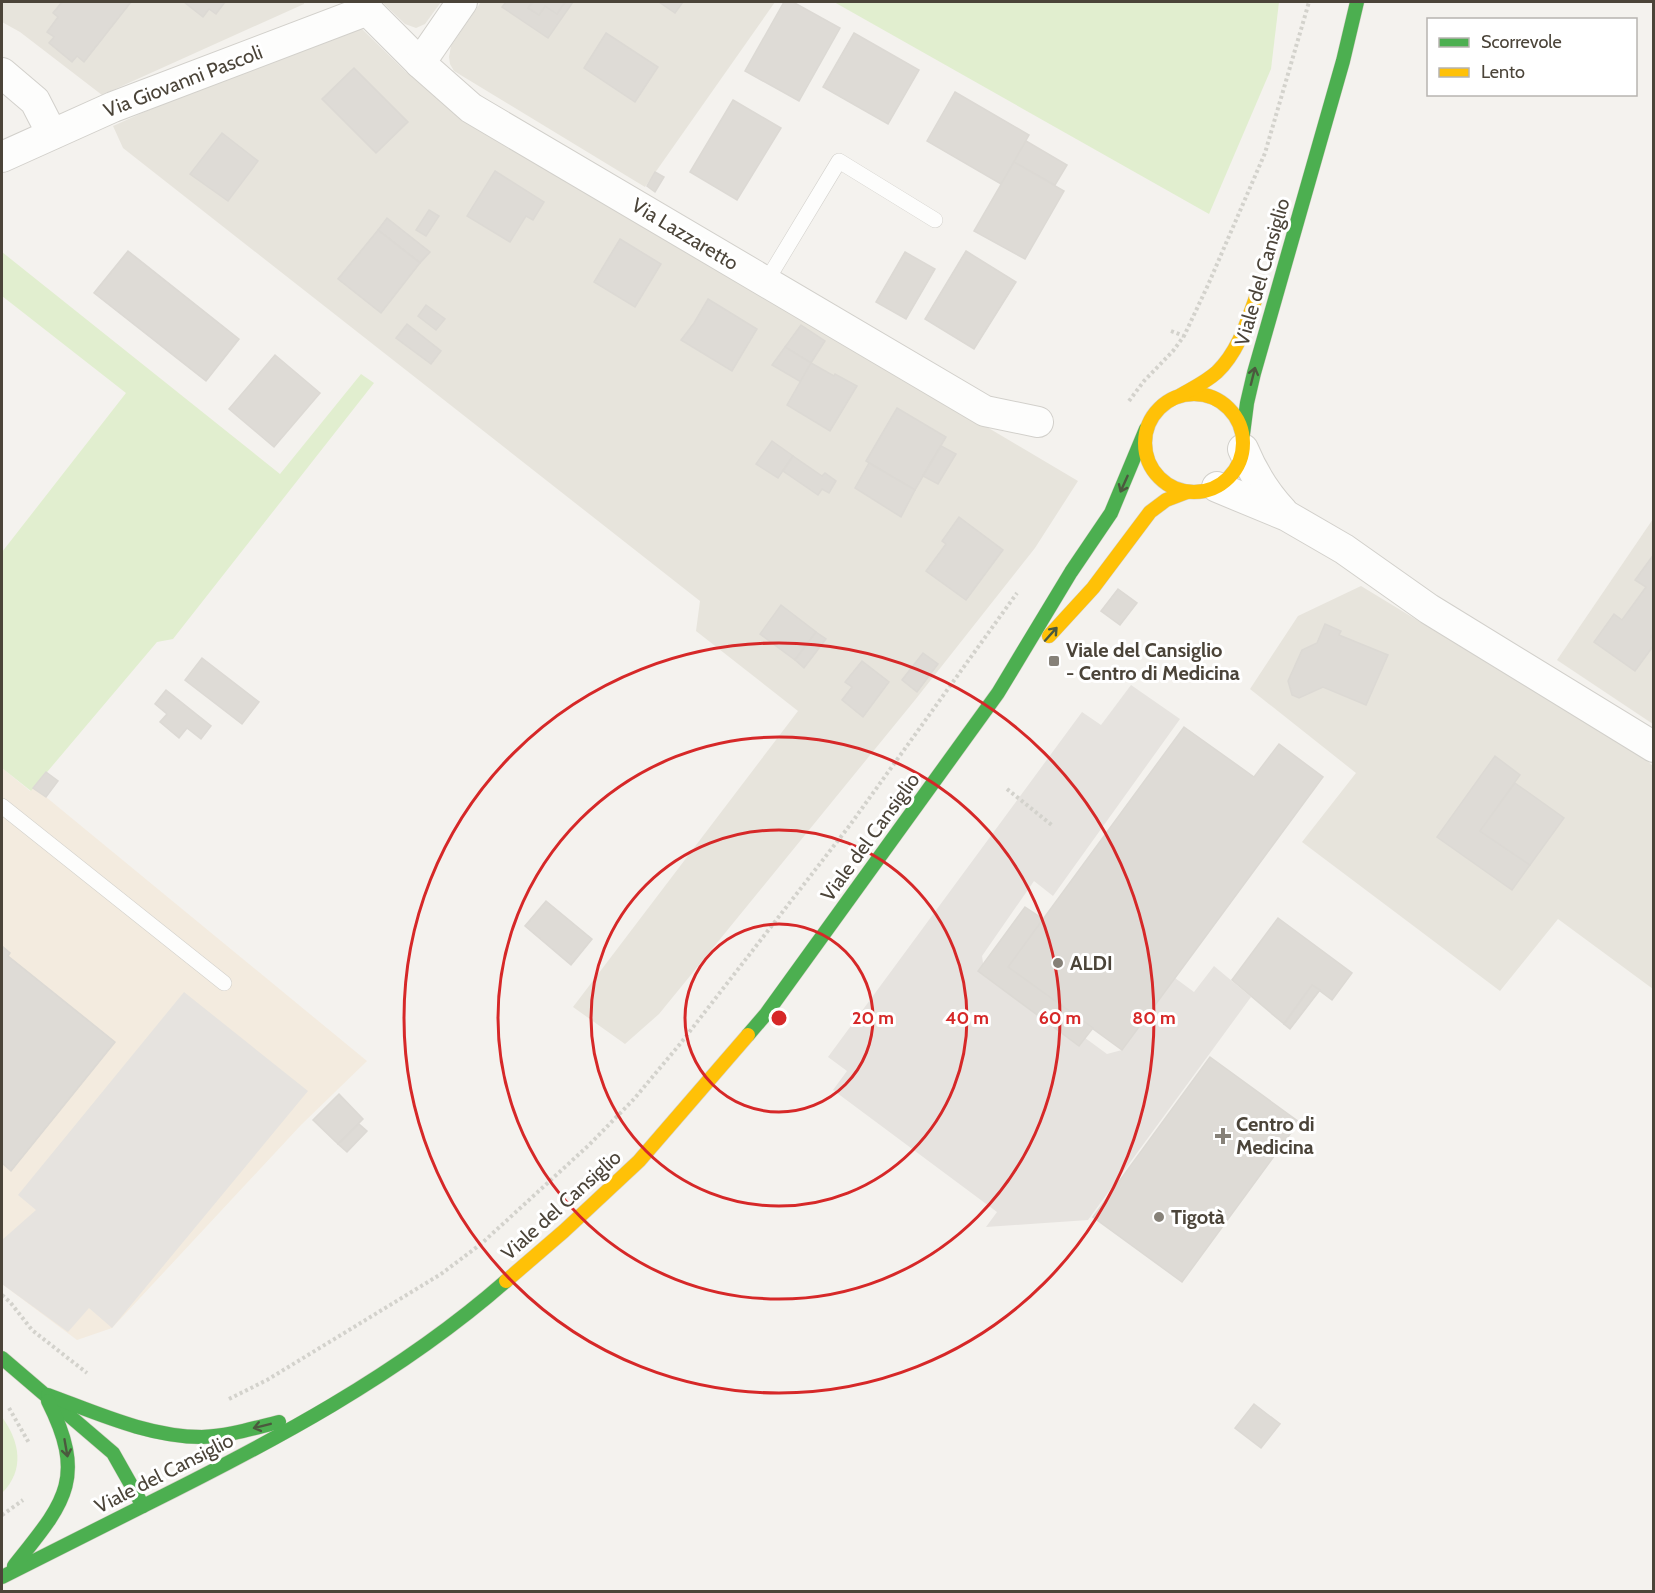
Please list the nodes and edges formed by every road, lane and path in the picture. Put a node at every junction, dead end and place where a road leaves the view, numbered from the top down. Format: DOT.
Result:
graph roads {
  1 [pos="462,2"];
  2 [pos="1309,2"];
  3 [pos="1357,2"];
  4 [pos="363,6"];
  5 [pos="420,63"];
  6 [pos="2,73"];
  7 [pos="1325,123"];
  8 [pos="52,134"];
  9 [pos="2,157"];
  10 [pos="935,220"];
  11 [pos="1277,242"];
  12 [pos="1264,275"];
  13 [pos="766,282"];
  14 [pos="1171,331"];
  15 [pos="1184,336"];
  16 [pos="1154,372"];
  17 [pos="1181,395"];
  18 [pos="1038,422"];
  19 [pos="1146,429"];
  20 [pos="1243,442"];
  21 [pos="1218,487"];
  22 [pos="1187,492"];
  23 [pos="1287,516"];
  24 [pos="1018,592"];
  25 [pos="998,693"];
  26 [pos="1653,747"];
  27 [pos="1006,789"];
  28 [pos="2,806"];
  29 [pos="1053,826"];
  30 [pos="224,983"];
  31 [pos="2,1296"];
  32 [pos="2,1358"];
  33 [pos="94,1379"];
  34 [pos="44,1394"];
  35 [pos="228,1400"];
  36 [pos="8,1406"];
  37 [pos="319,1412"];
  38 [pos="31,1448"];
  39 [pos="28,1494"];
  40 [pos="143,1506"];
  41 [pos="2,1515"];
  42 [pos="4,1575"];
  1 -- 5 [label="street"];
  2 -- 15 [label="path"];
  3 -- 7 [label="main road, Viale del Cansiglio"];
  4 -- 5 [label="street, Via Lazzaretto"];
  4 -- 8 [label="street, Via Giovanni Pascoli"];
  5 -- 13 [label="street, Via Lazzaretto"];
  6 -- 8 [label="street"];
  7 -- 11 [label="main road, Viale del Cansiglio"];
  20 -- 7 [label="main road, Viale del Cansiglio, one-way"];
  8 -- 9 [label="street, Via Giovanni Pascoli"];
  10 -- 13 [label="lane"];
  12 -- 17 [label="main road, Viale del Cansiglio"];
  13 -- 18 [label="street, Via Lazzaretto"];
  14 -- 15 [label="path"];
  15 -- 16 [label="path"];
  17 -- 19 [label="main road"];
  17 -- 20 [label="main road"];
  19 -- 22 [label="main road"];
  19 -- 25 [label="main road, Viale del Cansiglio, one-way"];
  20 -- 21 [label="main road"];
  20 -- 23 [label="street"];
  21 -- 22 [label="main road"];
  21 -- 23 [label="street"];
  25 -- 22 [label="main road, Viale del Cansiglio, one-way"];
  23 -- 26 [label="street"];
  24 -- 35 [label="path"];
  25 -- 37 [label="main road, Viale del Cansiglio"];
  27 -- 29 [label="path"];
  28 -- 30 [label="lane"];
  31 -- 33 [label="path"];
  32 -- 34 [label="main road"];
  37 -- 34 [label="main road, one-way"];
  34 -- 40 [label="main road"];
  34 -- 42 [label="main road, one-way"];
  36 -- 38 [label="path"];
  37 -- 40 [label="main road, Viale del Cansiglio"];
  39 -- 41 [label="path"];
  40 -- 42 [label="main road, Viale del Cansiglio"];
}
